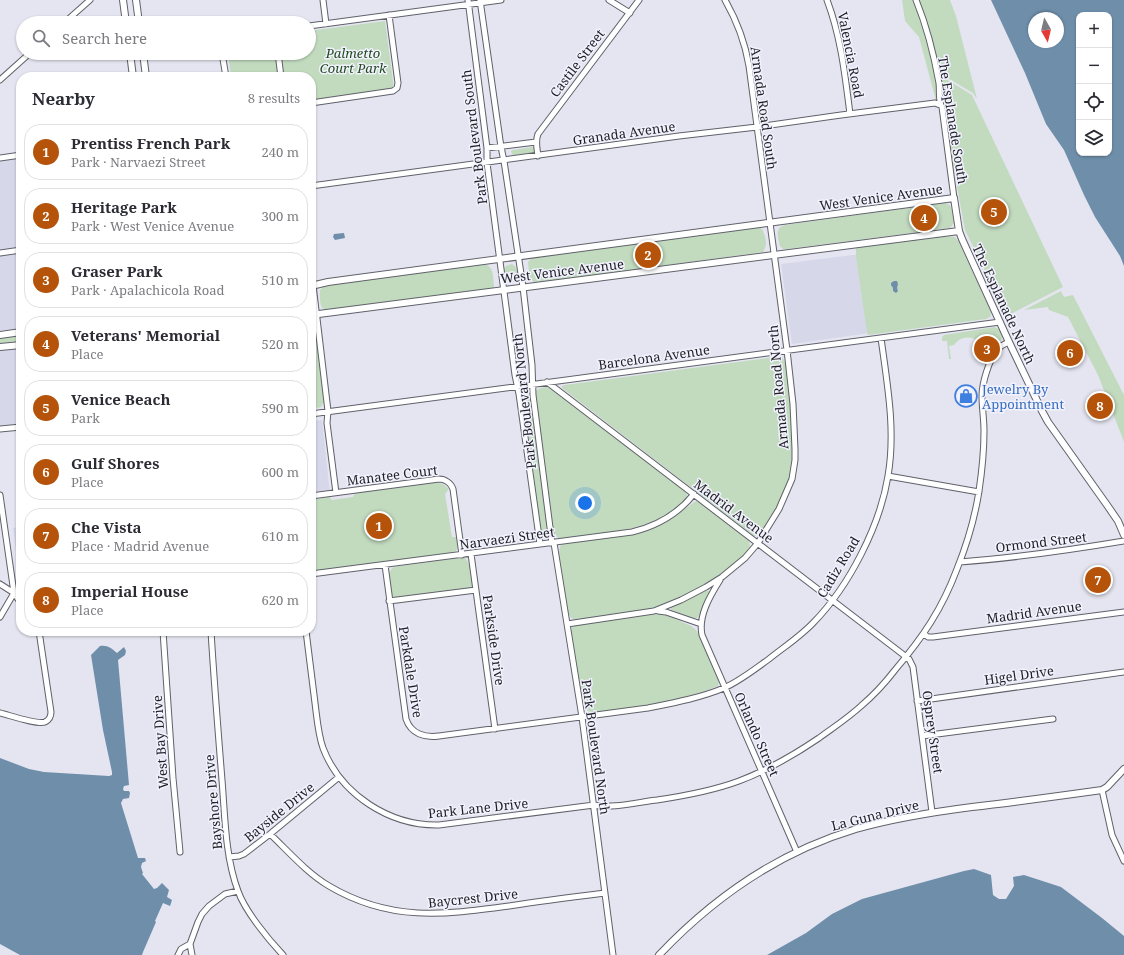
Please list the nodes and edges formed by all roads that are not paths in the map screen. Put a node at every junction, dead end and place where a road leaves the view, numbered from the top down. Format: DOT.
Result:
graph roads {
  1 [pos="90,0"];
  2 [pos="123,0"];
  3 [pos="136,0"];
  4 [pos="323,0"];
  5 [pos="501,0"];
  6 [pos="609,0"];
  7 [pos="639,0"];
  8 [pos="725,0"];
  9 [pos="827,0"];
  10 [pos="916,0"];
  11 [pos="480,1"];
  12 [pos="468,2"];
  13 [pos="630,13"];
  14 [pos="389,15"];
  15 [pos="72,16"];
  16 [pos="125,16"];
  17 [pos="138,16"];
  18 [pos="326,24"];
  19 [pos="316,25"];
  20 [pos="22,60"];
  21 [pos="131,60"];
  22 [pos="144,60"];
  23 [pos="223,60"];
  24 [pos="279,60"];
  25 [pos="132,72"];
  26 [pos="145,72"];
  27 [pos="225,72"];
  28 [pos="280,72"];
  29 [pos="0,80"];
  30 [pos="316,102"];
  31 [pos="940,105"];
  32 [pos="850,114"];
  33 [pos="757,127"];
  34 [pos="536,142"];
  35 [pos="501,147"];
  36 [pos="487,148"];
  37 [pos="16,156"];
  38 [pos="538,156"];
  39 [pos="0,158"];
  40 [pos="504,161"];
  41 [pos="488,163"];
  42 [pos="316,185"];
  43 [pos="954,198"];
  44 [pos="769,223"];
  45 [pos="959,230"];
  46 [pos="16,251"];
  47 [pos="0,253"];
  48 [pos="774,254"];
  49 [pos="519,256"];
  50 [pos="499,259"];
  51 [pos="501,272"];
  52 [pos="316,284"];
  53 [pos="523,287"];
  54 [pos="503,290"];
  55 [pos="316,314"];
  56 [pos="1000,322"];
  57 [pos="316,328"];
  58 [pos="16,333"];
  59 [pos="0,335"];
  60 [pos="881,338"];
  61 [pos="1008,342"];
  62 [pos="16,345"];
  63 [pos="0,347"];
  64 [pos="787,350"];
  65 [pos="547,382"];
  66 [pos="533,384"];
  67 [pos="518,386"];
  68 [pos="328,411"];
  69 [pos="316,413"];
  70 [pos="16,427"];
  71 [pos="0,429"];
  72 [pos="888,476"];
  73 [pos="979,492"];
  74 [pos="336,493"];
  75 [pos="694,494"];
  76 [pos="0,495"];
  77 [pos="316,495"];
  78 [pos="2,524"];
  79 [pos="1124,535"];
  80 [pos="1124,541"];
  81 [pos="553,543"];
  82 [pos="758,543"];
  83 [pos="540,544"];
  84 [pos="471,554"];
  85 [pos="462,555"];
  86 [pos="960,562"];
  87 [pos="385,565"];
  88 [pos="316,573"];
  89 [pos="722,577"];
  90 [pos="0,584"];
  91 [pos="476,590"];
  92 [pos="14,593"];
  93 [pos="16,596"];
  94 [pos="833,600"];
  95 [pos="389,601"];
  96 [pos="654,611"];
  97 [pos="1124,612"];
  98 [pos="0,617"];
  99 [pos="567,624"];
  100 [pos="700,624"];
  101 [pos="924,634"];
  102 [pos="40,636"];
  103 [pos="163,636"];
  104 [pos="211,636"];
  105 [pos="307,636"];
  106 [pos="907,656"];
  107 [pos="1124,672"];
  108 [pos="724,688"];
  109 [pos="917,701"];
  110 [pos="0,713"];
  111 [pos="582,717"];
  112 [pos="1053,719"];
  113 [pos="495,729"];
  114 [pos="922,736"];
  115 [pos="1124,769"];
  116 [pos="761,772"];
  117 [pos="339,777"];
  118 [pos="1102,790"];
  119 [pos="594,805"];
  120 [pos="932,812"];
  121 [pos="270,834"];
  122 [pos="180,852"];
  123 [pos="797,852"];
  124 [pos="229,858"];
  125 [pos="1124,861"];
  126 [pos="238,891"];
  127 [pos="605,892"];
  128 [pos="190,944"];
  129 [pos="178,955"];
  130 [pos="192,955"];
  131 [pos="283,955"];
  132 [pos="613,955"];
  133 [pos="659,955"];
  1 -- 15 [label="street"];
  2 -- 16 [label="street"];
  3 -- 17 [label="street"];
  4 -- 18 [label="street"];
  5 -- 11 [label="street"];
  6 -- 13 [label="street"];
  7 -- 13 [label="street, Castile Street"];
  8 -- 33 [label="street, Armada Road South"];
  9 -- 32 [label="street, Valencia Road"];
  10 -- 31 [label="street, The Esplanade South"];
  11 -- 12 [label="street"];
  11 -- 35 [label="street, Park Boulevard South"];
  12 -- 14 [label="street"];
  12 -- 36 [label="street, Park Boulevard South"];
  13 -- 34 [label="street, Castile Street"];
  14 -- 18 [label="street"];
  14 -- 30 [label="street"];
  18 -- 19 [label="street"];
  20 -- 29 [label="street"];
  21 -- 25 [label="street"];
  22 -- 26 [label="street"];
  23 -- 27 [label="street"];
  24 -- 28 [label="street"];
  31 -- 32 [label="street, Granada Avenue"];
  31 -- 43 [label="street, The Esplanade South"];
  32 -- 33 [label="street, Granada Avenue"];
  33 -- 38 [label="street, Granada Avenue"];
  33 -- 44 [label="street, Armada Road South"];
  34 -- 35 [label="street"];
  34 -- 38 [label="street"];
  35 -- 36 [label="street"];
  35 -- 40 [label="street, Park Boulevard South"];
  36 -- 41 [label="street, Park Boulevard South"];
  37 -- 39 [label="street"];
  38 -- 40 [label="street, Granada Avenue"];
  40 -- 41 [label="street, Granada Avenue"];
  40 -- 49 [label="street, Park Boulevard South"];
  41 -- 42 [label="street, Granada Avenue"];
  41 -- 50 [label="street, Park Boulevard South"];
  43 -- 44 [label="street, West Venice Avenue"];
  43 -- 45 [label="street, The Esplanade North"];
  44 -- 48 [label="street, Armada Road North"];
  44 -- 49 [label="street, West Venice Avenue"];
  45 -- 48 [label="street, West Venice Avenue"];
  45 -- 56 [label="street, The Esplanade North"];
  46 -- 47 [label="street"];
  48 -- 53 [label="street, West Venice Avenue"];
  48 -- 64 [label="street, Armada Road North"];
  49 -- 50 [label="street, West Venice Avenue"];
  49 -- 53 [label="street, Park Boulevard North"];
  50 -- 51 [label="street, Park Boulevard South"];
  50 -- 52 [label="street, West Venice Avenue"];
  51 -- 54 [label="street, Park Boulevard North"];
  53 -- 54 [label="street, West Venice Avenue"];
  53 -- 66 [label="street, Park Boulevard North"];
  54 -- 55 [label="street, West Venice Avenue"];
  54 -- 67 [label="street, Park Boulevard North"];
  56 -- 60 [label="street, Barcelona Avenue"];
  56 -- 61 [label="street, The Esplanade North"];
  57 -- 68 [label="street"];
  58 -- 59 [label="street"];
  60 -- 64 [label="street, Barcelona Avenue"];
  60 -- 72 [label="street, Cadiz Road"];
  61 -- 73 [label="street, Park Lane Drive"];
  61 -- 79 [label="street, The Esplanade North"];
  62 -- 63 [label="street"];
  64 -- 65 [label="street, Barcelona Avenue"];
  64 -- 82 [label="street, Armada Road North"];
  65 -- 66 [label="street, Barcelona Avenue"];
  65 -- 75 [label="street, Madrid Avenue"];
  66 -- 67 [label="street, Barcelona Avenue"];
  66 -- 81 [label="street, Park Boulevard North"];
  67 -- 68 [label="street, Barcelona Avenue"];
  67 -- 83 [label="street, Park Boulevard North"];
  68 -- 69 [label="street, Barcelona Avenue"];
  68 -- 74 [label="street"];
  70 -- 71 [label="street"];
  72 -- 73 [label="street"];
  72 -- 94 [label="street, Cadiz Road"];
  73 -- 86 [label="street, Park Lane Drive"];
  74 -- 77 [label="street, Manatee Court"];
  74 -- 85 [label="street, Manatee Court"];
  75 -- 81 [label="street, Narvaezi Street"];
  75 -- 82 [label="street, Madrid Avenue"];
  76 -- 78 [label="street"];
  78 -- 92 [label="street"];
  80 -- 86 [label="street, Ormond Street"];
  81 -- 83 [label="street, Narvaezi Street"];
  81 -- 99 [label="street, Park Boulevard North"];
  82 -- 89 [label="street, Armada Road North"];
  82 -- 94 [label="street, Madrid Avenue"];
  83 -- 84 [label="street, Narvaezi Street"];
  84 -- 85 [label="street, Narvaezi Street"];
  84 -- 91 [label="street, Parkside Drive"];
  85 -- 87 [label="street, Narvaezi Street"];
  86 -- 101 [label="street, Park Lane Drive"];
  87 -- 88 [label="street, Narvaezi Street"];
  87 -- 95 [label="street, Parkdale Drive"];
  89 -- 96 [label="street, Armada Road North"];
  89 -- 100 [label="street"];
  90 -- 92 [label="street"];
  91 -- 95 [label="street"];
  91 -- 113 [label="street, Parkside Drive"];
  92 -- 93 [label="street"];
  92 -- 98 [label="street"];
  94 -- 106 [label="street, Madrid Avenue"];
  94 -- 108 [label="street, Cadiz Road"];
  95 -- 113 [label="street, Parkdale Drive"];
  96 -- 99 [label="street, Armada Road North"];
  96 -- 100 [label="street"];
  97 -- 101 [label="street, Madrid Avenue"];
  99 -- 111 [label="street, Park Boulevard North"];
  100 -- 108 [label="street, Orlando Street"];
  101 -- 106 [label="street, Park Lane Drive"];
  102 -- 110 [label="street"];
  103 -- 122 [label="street, West Bay Drive"];
  104 -- 124 [label="street, Bayshore Drive"];
  105 -- 117 [label="street, Park Lane Drive"];
  106 -- 109 [label="street, Osprey Street"];
  106 -- 116 [label="street, Park Lane Drive"];
  107 -- 109 [label="street, Higel Drive"];
  108 -- 111 [label="street, Cadiz Road"];
  108 -- 116 [label="street, Orlando Street"];
  109 -- 114 [label="street, Osprey Street"];
  111 -- 113 [label="street, Parkdale Drive"];
  111 -- 119 [label="street, Park Boulevard North"];
  112 -- 114 [label="street"];
  114 -- 120 [label="street, Osprey Street"];
  115 -- 118 [label="street"];
  116 -- 119 [label="street, Park Lane Drive"];
  116 -- 123 [label="street, Orlando Street"];
  117 -- 119 [label="street, Park Lane Drive"];
  117 -- 121 [label="street, Bayside Drive"];
  118 -- 120 [label="street, La Guna Drive"];
  118 -- 125 [label="street"];
  119 -- 127 [label="street, Park Boulevard North"];
  120 -- 123 [label="street, La Guna Drive"];
  121 -- 124 [label="street, Bayside Drive"];
  121 -- 127 [label="street, Baycrest Drive"];
  123 -- 133 [label="street, La Guna Drive"];
  124 -- 126 [label="street, Bayshore Drive"];
  126 -- 128 [label="street"];
  126 -- 131 [label="street, Bayshore Drive"];
  127 -- 132 [label="street, Park Boulevard North"];
  128 -- 129 [label="street"];
  128 -- 130 [label="street"];
}
